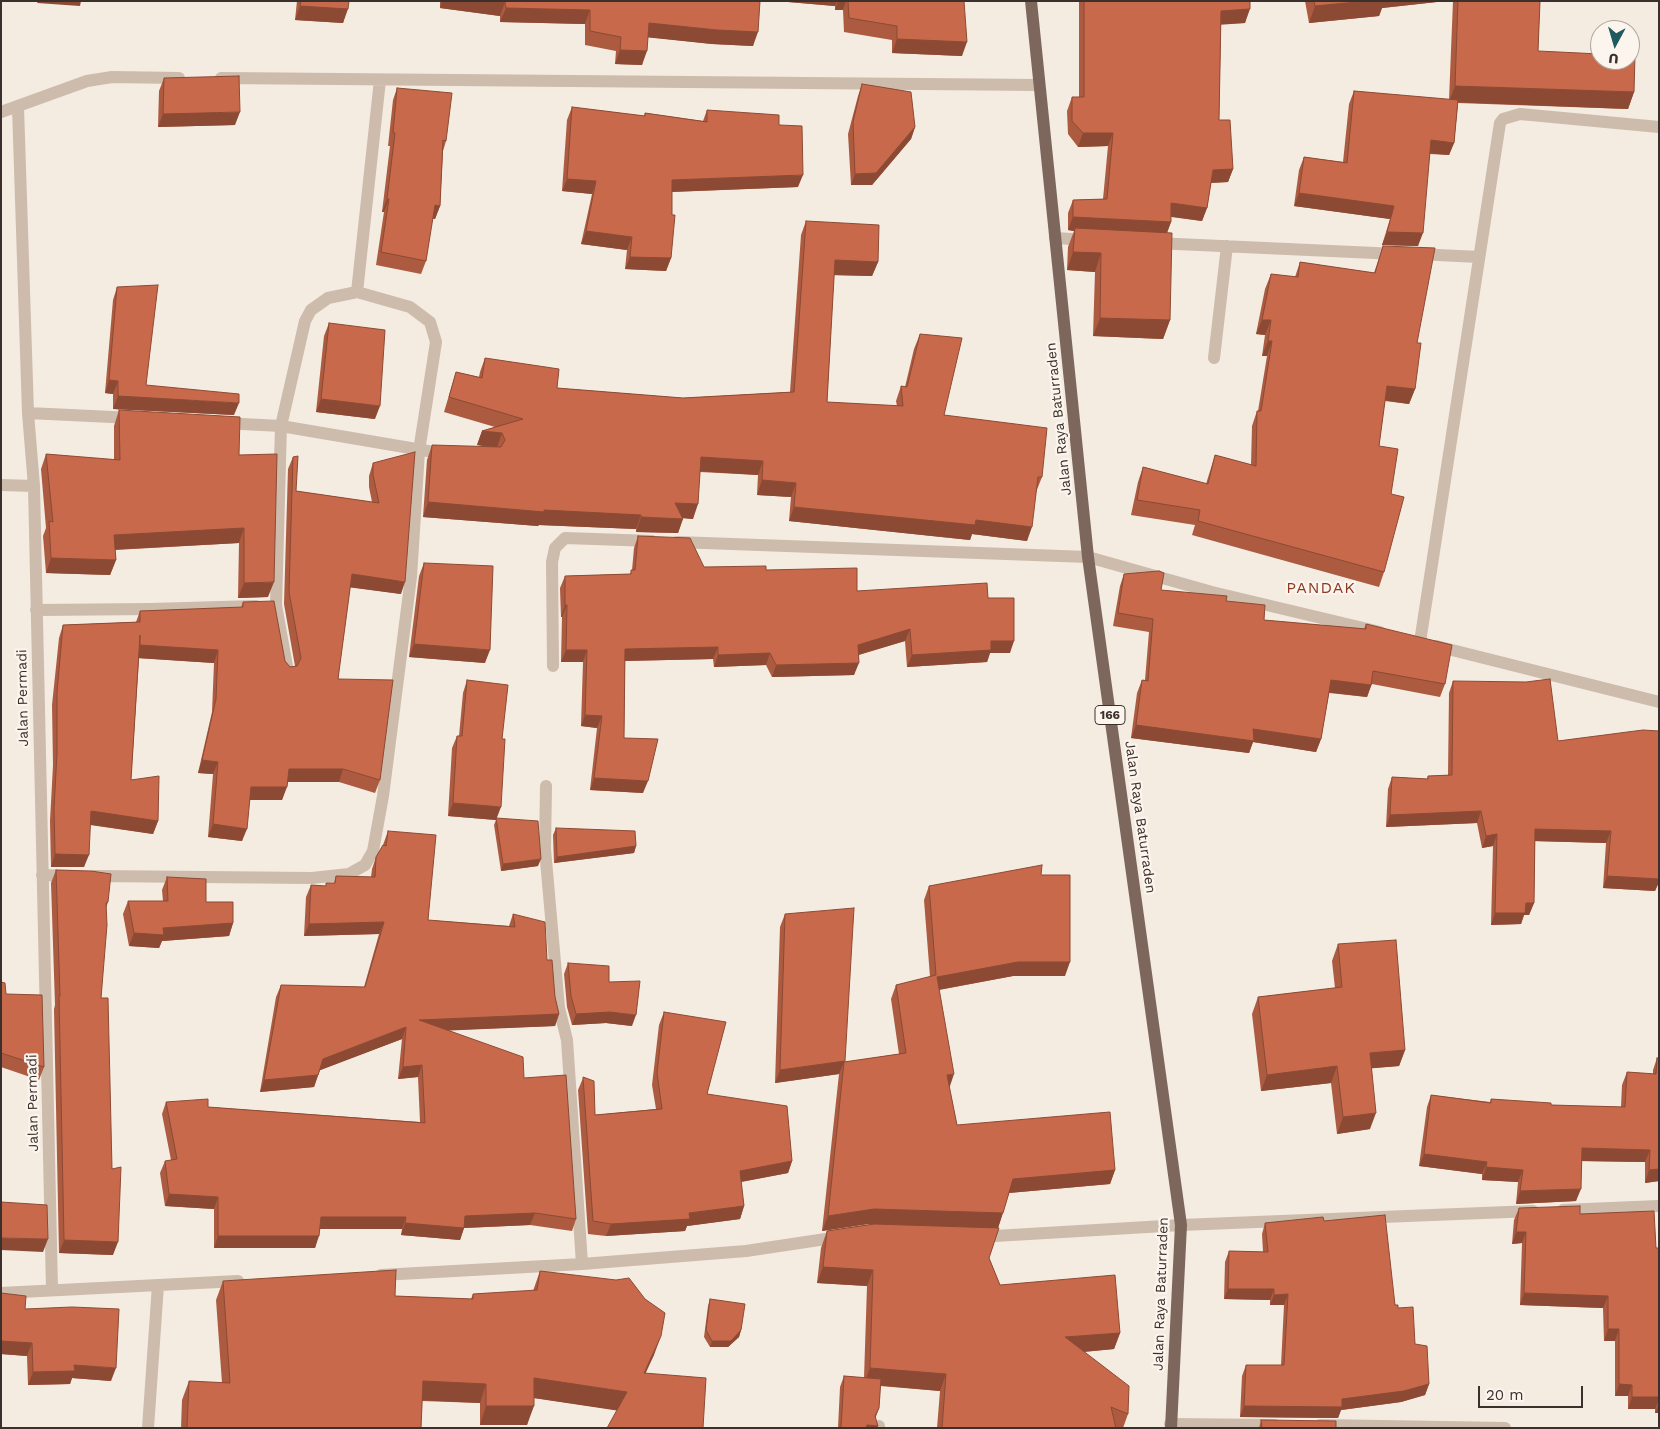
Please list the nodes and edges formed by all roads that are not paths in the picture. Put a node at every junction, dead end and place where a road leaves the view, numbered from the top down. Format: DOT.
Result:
graph roads {
  1 [pos="1031,1"];
  2 [pos="192,78"];
  3 [pos="211,78"];
  4 [pos="380,80"];
  5 [pos="1039,85"];
  6 [pos="18,107"];
  7 [pos="1,112"];
  8 [pos="1659,127"];
  9 [pos="1055,238"];
  10 [pos="1103,240"];
  11 [pos="1141,242"];
  12 [pos="1227,246"];
  13 [pos="1479,257"];
  14 [pos="357,292"];
  15 [pos="1214,358"];
  16 [pos="28,412"];
  17 [pos="145,419"];
  18 [pos="213,422"];
  19 [pos="281,426"];
  20 [pos="419,451"];
  21 [pos="438,452"];
  22 [pos="1,485"];
  23 [pos="34,486"];
  24 [pos="1088,557"];
  25 [pos="276,605"];
  26 [pos="36,610"];
  27 [pos="1392,635"];
  28 [pos="553,666"];
  29 [pos="288,672"];
  30 [pos="1659,702"];
  31 [pos="546,786"];
  32 [pos="42,875"];
  33 [pos="1659,1206"];
  34 [pos="1181,1225"];
  35 [pos="849,1235"];
  36 [pos="966,1235"];
  37 [pos="582,1264"];
  38 [pos="368,1276"];
  39 [pos="248,1281"];
  40 [pos="158,1285"];
  41 [pos="52,1289"];
  42 [pos="1,1293"];
  43 [pos="1287,1425"];
  44 [pos="1306,1425"];
  45 [pos="1171,1426"];
  46 [pos="148,1428"];
  47 [pos="1505,1428"];
  1 -- 5 [label="main road, Jalan Raya Baturraden / 166"];
  2 -- 6 [label="street"];
  3 -- 4 [label="street"];
  4 -- 5 [label="street"];
  4 -- 14 [label="street"];
  5 -- 9 [label="main road, Jalan Raya Baturraden / 166"];
  6 -- 7 [label="street"];
  6 -- 16 [label="street, Jalan Permadi"];
  8 -- 13 [label="street"];
  9 -- 10 [label="street"];
  9 -- 24 [label="main road, Jalan Raya Baturraden / 166"];
  11 -- 12 [label="street"];
  12 -- 13 [label="street"];
  12 -- 15 [label="street"];
  13 -- 30 [label="street"];
  14 -- 19 [label="street"];
  14 -- 20 [label="street"];
  16 -- 17 [label="street"];
  16 -- 23 [label="street, Jalan Permadi"];
  18 -- 19 [label="street"];
  19 -- 20 [label="street"];
  19 -- 25 [label="street"];
  20 -- 21 [label="street"];
  20 -- 32 [label="street"];
  22 -- 23 [label="street"];
  23 -- 26 [label="street, Jalan Permadi"];
  24 -- 27 [label="street"];
  24 -- 28 [label="street"];
  24 -- 34 [label="main road, Jalan Raya Baturraden / 166"];
  25 -- 26 [label="street"];
  25 -- 29 [label="street"];
  26 -- 32 [label="street, Jalan Permadi"];
  31 -- 37 [label="street"];
  32 -- 41 [label="street, Jalan Permadi"];
  33 -- 34 [label="street"];
  34 -- 36 [label="street"];
  34 -- 45 [label="main road, Jalan Raya Baturraden / 166"];
  35 -- 37 [label="street"];
  37 -- 38 [label="street"];
  39 -- 40 [label="street"];
  40 -- 41 [label="street"];
  40 -- 46 [label="street"];
  41 -- 42 [label="street"];
  43 -- 45 [label="street"];
  44 -- 47 [label="street"];
}
